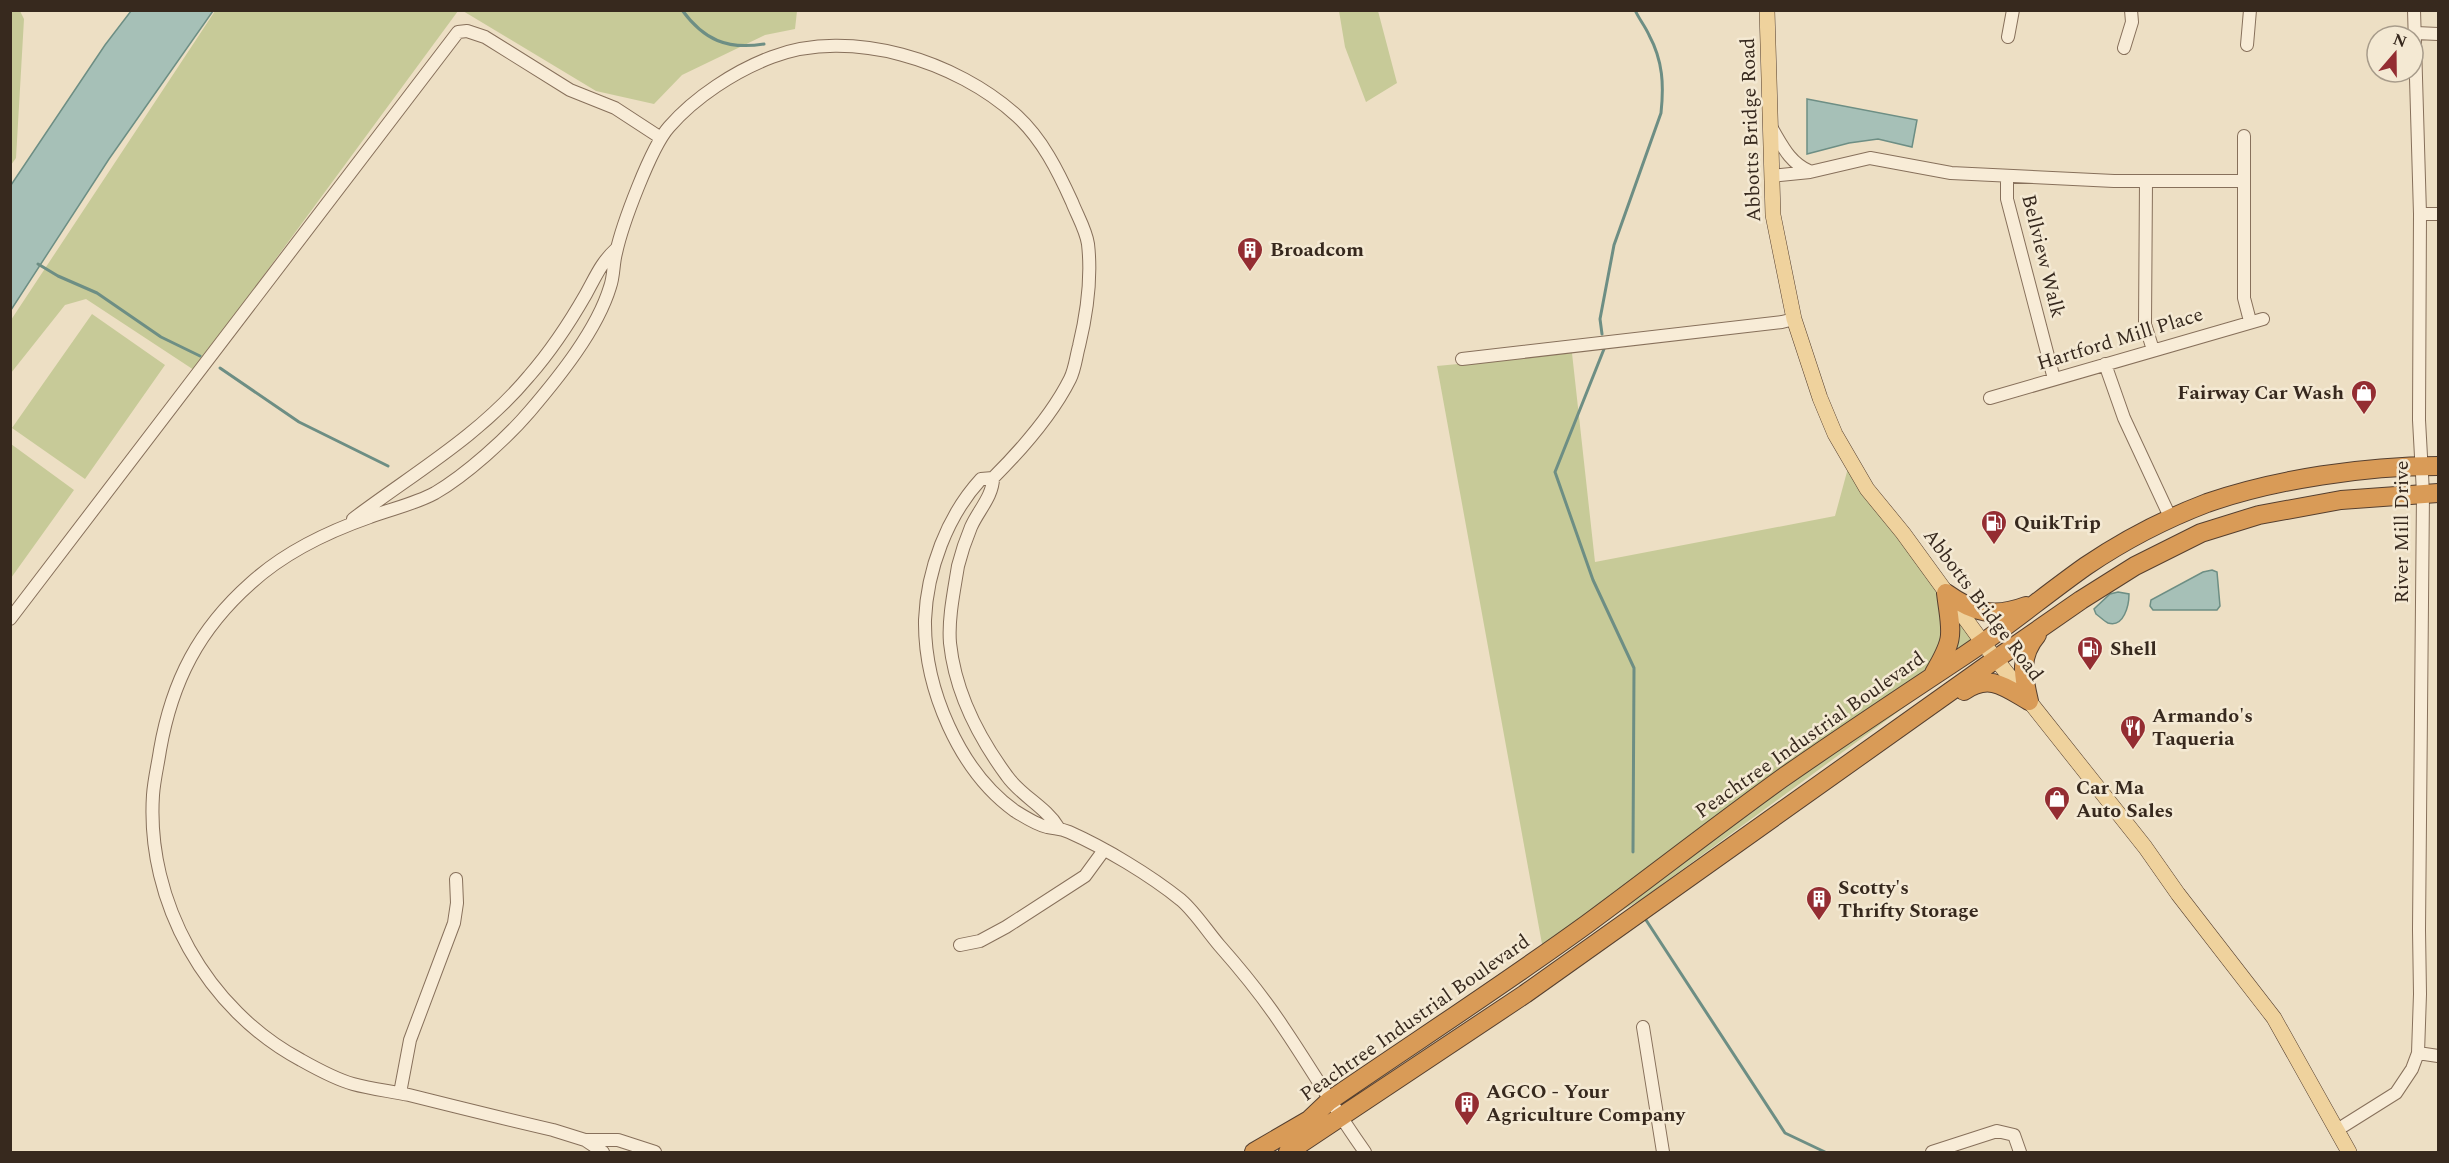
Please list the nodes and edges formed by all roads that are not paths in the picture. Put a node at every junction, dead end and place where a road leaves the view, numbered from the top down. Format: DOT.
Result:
graph roads {
  1 [pos="1767,10"];
  2 [pos="2013,10"];
  3 [pos="2132,10"];
  4 [pos="2250,10"];
  5 [pos="2008,37"];
  6 [pos="2247,45"];
  7 [pos="2124,48"];
  8 [pos="2417,84"];
  9 [pos="1771,127"];
  10 [pos="2244,136"];
  11 [pos="661,138"];
  12 [pos="1810,172"];
  13 [pos="1771,176"];
  14 [pos="2007,176"];
  15 [pos="2146,181"];
  16 [pos="2243,181"];
  17 [pos="2420,214"];
  18 [pos="2439,214"];
  19 [pos="616,249"];
  20 [pos="1794,318"];
  21 [pos="2152,350"];
  22 [pos="1462,358"];
  23 [pos="2105,364"];
  24 [pos="2054,379"];
  25 [pos="1990,398"];
  26 [pos="2430,466"];
  27 [pos="993,478"];
  28 [pos="2431,493"];
  29 [pos="2171,519"];
  30 [pos="342,527"];
  31 [pos="1946,593"];
  32 [pos="2042,600"];
  33 [pos="10,619"];
  34 [pos="2047,623"];
  35 [pos="1983,643"];
  36 [pos="1996,658"];
  37 [pos="1932,677"];
  38 [pos="2029,700"];
  39 [pos="1932,704"];
  40 [pos="1058,827"];
  41 [pos="1104,850"];
  42 [pos="456,879"];
  43 [pos="960,945"];
  44 [pos="1643,1027"];
  45 [pos="2418,1053"];
  46 [pos="2439,1056"];
  47 [pos="400,1093"];
  48 [pos="1329,1101"];
  49 [pos="1340,1118"];
  50 [pos="2337,1130"];
  51 [pos="585,1140"];
  52 [pos="603,1152"];
  53 [pos="655,1152"];
  54 [pos="1254,1152"];
  55 [pos="1288,1152"];
  56 [pos="1365,1152"];
  57 [pos="1663,1152"];
  58 [pos="1932,1152"];
  59 [pos="2020,1152"];
  60 [pos="2349,1152"];
  1 -- 9 [label="main road, Abbotts Bridge Road"];
  2 -- 5 [label="street"];
  3 -- 7 [label="street"];
  4 -- 6 [label="street"];
  8 -- 17 [label="street, River Mill Drive"];
  9 -- 12 [label="street"];
  9 -- 13 [label="main road, Abbotts Bridge Road"];
  10 -- 16 [label="street"];
  11 -- 19 [label="street"];
  11 -- 27 [label="street"];
  11 -- 33 [label="street"];
  12 -- 13 [label="street"];
  12 -- 14 [label="street"];
  13 -- 20 [label="main road, Abbotts Bridge Road"];
  14 -- 15 [label="street"];
  14 -- 24 [label="street, Bellview Walk"];
  15 -- 16 [label="street"];
  15 -- 21 [label="street"];
  16 -- 21 [label="street, Hartford Mill Place"];
  17 -- 18 [label="street"];
  17 -- 26 [label="street, River Mill Drive"];
  19 -- 30 [label="street"];
  19 -- 30 [label="street"];
  20 -- 22 [label="street"];
  20 -- 31 [label="main road, Abbotts Bridge Road"];
  21 -- 23 [label="street, Hartford Mill Place"];
  23 -- 24 [label="street, Hartford Mill Place"];
  23 -- 29 [label="street"];
  24 -- 25 [label="street, Hartford Mill Place"];
  26 -- 28 [label="street, River Mill Drive"];
  26 -- 29 [label="highway, Peachtree Industrial Boulevard"];
  27 -- 40 [label="street"];
  27 -- 40 [label="street"];
  28 -- 34 [label="highway, Peachtree Industrial Boulevard"];
  28 -- 45 [label="street, River Mill Drive"];
  29 -- 32 [label="highway, Peachtree Industrial Boulevard"];
  30 -- 47 [label="street"];
  31 -- 32 [label="highway"];
  31 -- 35 [label="main road, Abbotts Bridge Road"];
  31 -- 37 [label="highway"];
  32 -- 35 [label="highway, Peachtree Industrial Boulevard"];
  34 -- 36 [label="highway, Peachtree Industrial Boulevard"];
  34 -- 38 [label="highway"];
  35 -- 36 [label="main road, Abbotts Bridge Road"];
  35 -- 37 [label="highway, Peachtree Industrial Boulevard"];
  36 -- 38 [label="main road, Abbotts Bridge Road"];
  36 -- 39 [label="highway, Peachtree Industrial Boulevard"];
  37 -- 48 [label="highway, Peachtree Industrial Boulevard"];
  38 -- 39 [label="highway"];
  38 -- 50 [label="main road, Abbotts Bridge Road"];
  39 -- 49 [label="highway, Peachtree Industrial Boulevard"];
  40 -- 41 [label="street"];
  41 -- 43 [label="street"];
  41 -- 48 [label="street"];
  42 -- 47 [label="street"];
  44 -- 57 [label="street"];
  45 -- 46 [label="street"];
  45 -- 50 [label="street"];
  47 -- 51 [label="street"];
  48 -- 49 [label="street"];
  48 -- 54 [label="highway, Peachtree Industrial Boulevard"];
  49 -- 55 [label="highway, Peachtree Industrial Boulevard"];
  49 -- 56 [label="street"];
  50 -- 60 [label="main road, Abbotts Bridge Road"];
  51 -- 52 [label="street"];
  51 -- 53 [label="street"];
  58 -- 59 [label="street"];
}
